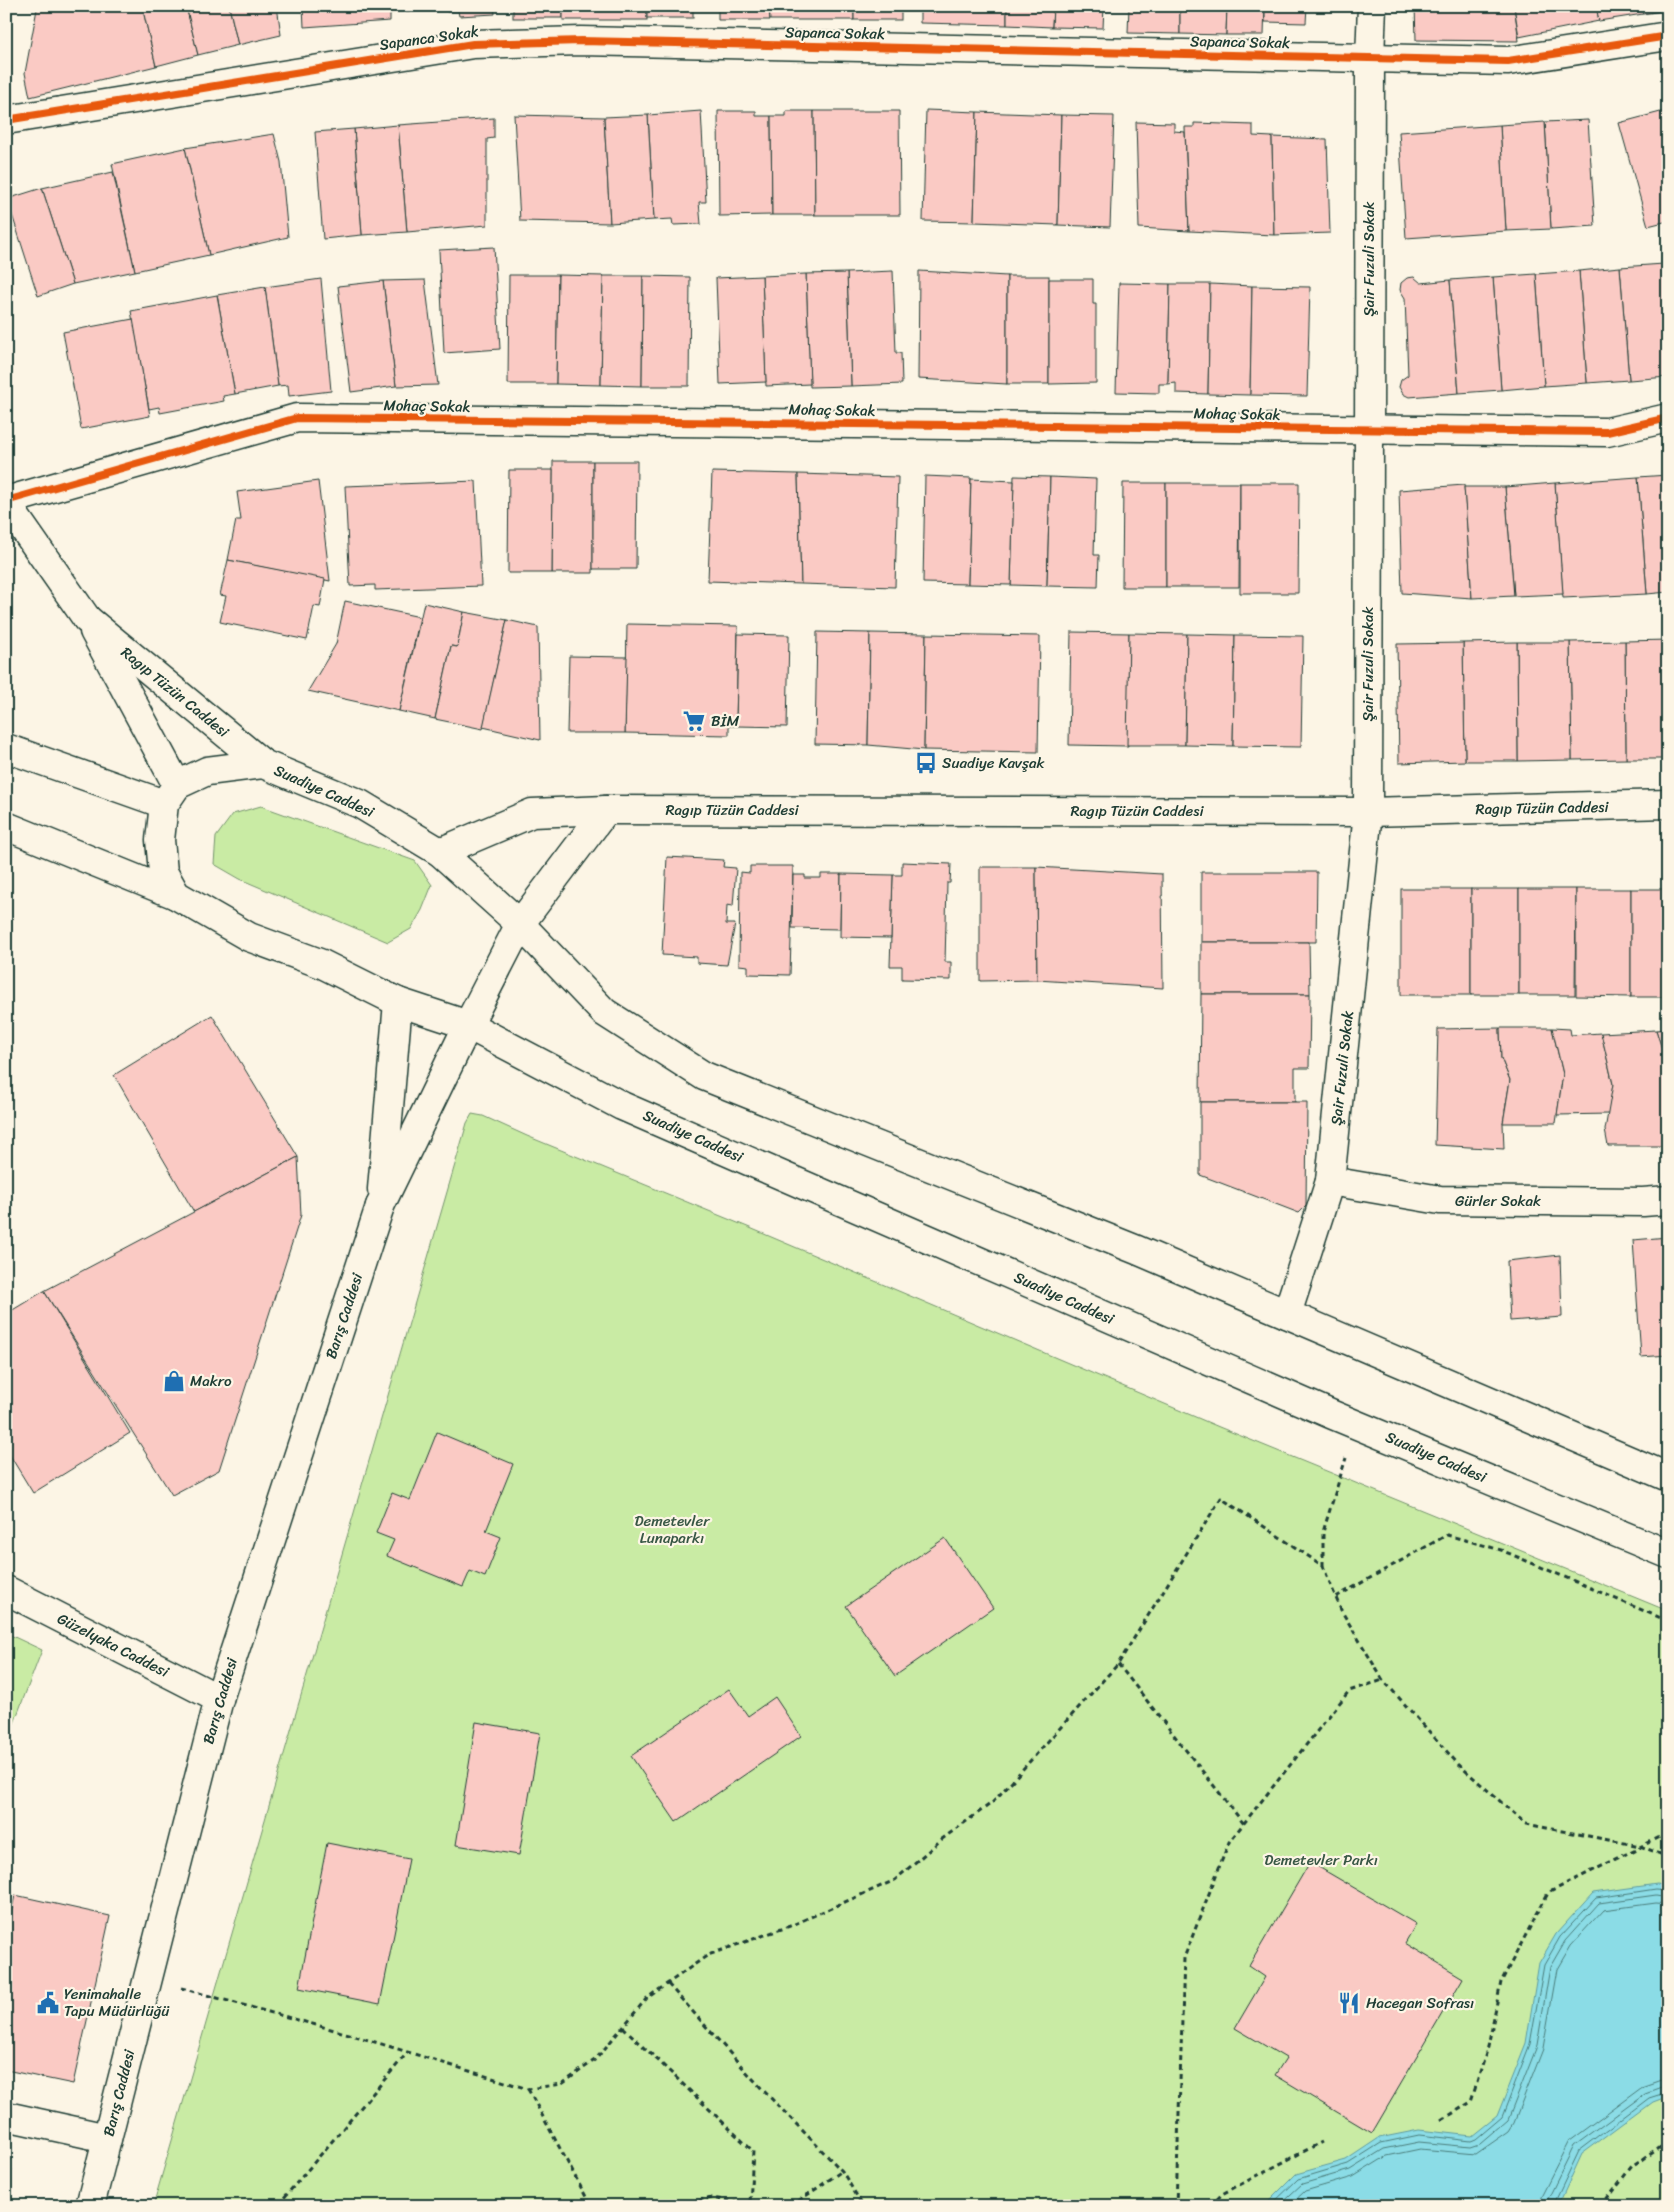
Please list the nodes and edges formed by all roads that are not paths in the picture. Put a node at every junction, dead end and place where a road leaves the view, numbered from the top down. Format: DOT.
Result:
graph roads {
  1 [pos="1372,6"];
  2 [pos="1668,36"];
  3 [pos="1370,58"];
  4 [pos="6,120"];
  5 [pos="1668,418"];
  6 [pos="1369,430"];
  7 [pos="6,502"];
  8 [pos="87,619"];
  9 [pos="6,748"];
  10 [pos="263,764"];
  11 [pos="170,795"];
  12 [pos="1668,804"];
  13 [pos="606,810"];
  14 [pos="1368,812"];
  15 [pos="6,826"];
  16 [pos="440,852"];
  17 [pos="176,895"];
  18 [pos="520,924"];
  19 [pos="398,1002"];
  20 [pos="468,1025"];
  21 [pos="1330,1181"];
  22 [pos="1668,1200"];
  23 [pos="380,1206"];
  24 [pos="1287,1314"];
  25 [pos="1668,1477"];
  26 [pos="1668,1554"];
  27 [pos="6,1590"];
  28 [pos="219,1699"];
  29 [pos="6,2116"];
  30 [pos="107,2138"];
  31 [pos="90,2206"];
  1 -- 3 [label="street, Şair Fuzuli Sokak"];
  2 -- 3 [label="street, Sapanca Sokak"];
  3 -- 4 [label="street, Sapanca Sokak"];
  3 -- 6 [label="street, Şair Fuzuli Sokak"];
  5 -- 6 [label="street, Mohaç Sokak"];
  6 -- 7 [label="street, Mohaç Sokak"];
  6 -- 14 [label="street, Şair Fuzuli Sokak"];
  7 -- 8 [label="street, Ragıp Tüzün Caddesi"];
  8 -- 10 [label="street, Ragıp Tüzün Caddesi"];
  8 -- 11 [label="street, Ragıp Tüzün Caddesi"];
  9 -- 11 [label="street"];
  10 -- 11 [label="street, Suadiye Caddesi"];
  10 -- 16 [label="street, Suadiye Caddesi"];
  11 -- 17 [label="street"];
  12 -- 14 [label="street, Ragıp Tüzün Caddesi"];
  13 -- 14 [label="street, Ragıp Tüzün Caddesi"];
  13 -- 16 [label="street, Ragıp Tüzün Caddesi"];
  13 -- 18 [label="street"];
  14 -- 21 [label="street, Şair Fuzuli Sokak"];
  15 -- 17 [label="street, Suadiye Caddesi"];
  16 -- 18 [label="street, Suadiye Caddesi"];
  17 -- 19 [label="street, Suadiye Caddesi"];
  18 -- 20 [label="street"];
  18 -- 24 [label="street, Suadiye Caddesi"];
  19 -- 20 [label="street, Suadiye Caddesi"];
  19 -- 23 [label="street, Barış Caddesi"];
  20 -- 23 [label="street, Barış Caddesi"];
  20 -- 26 [label="street, Suadiye Caddesi"];
  21 -- 22 [label="street, Gürler Sokak"];
  21 -- 24 [label="street, Şair Fuzuli Sokak"];
  23 -- 28 [label="street, Barış Caddesi"];
  24 -- 25 [label="street, Suadiye Caddesi"];
  27 -- 28 [label="street, Güzelyaka Caddesi"];
  28 -- 30 [label="street, Barış Caddesi"];
  29 -- 30 [label="street"];
  30 -- 31 [label="street, Barış Caddesi"];
}
